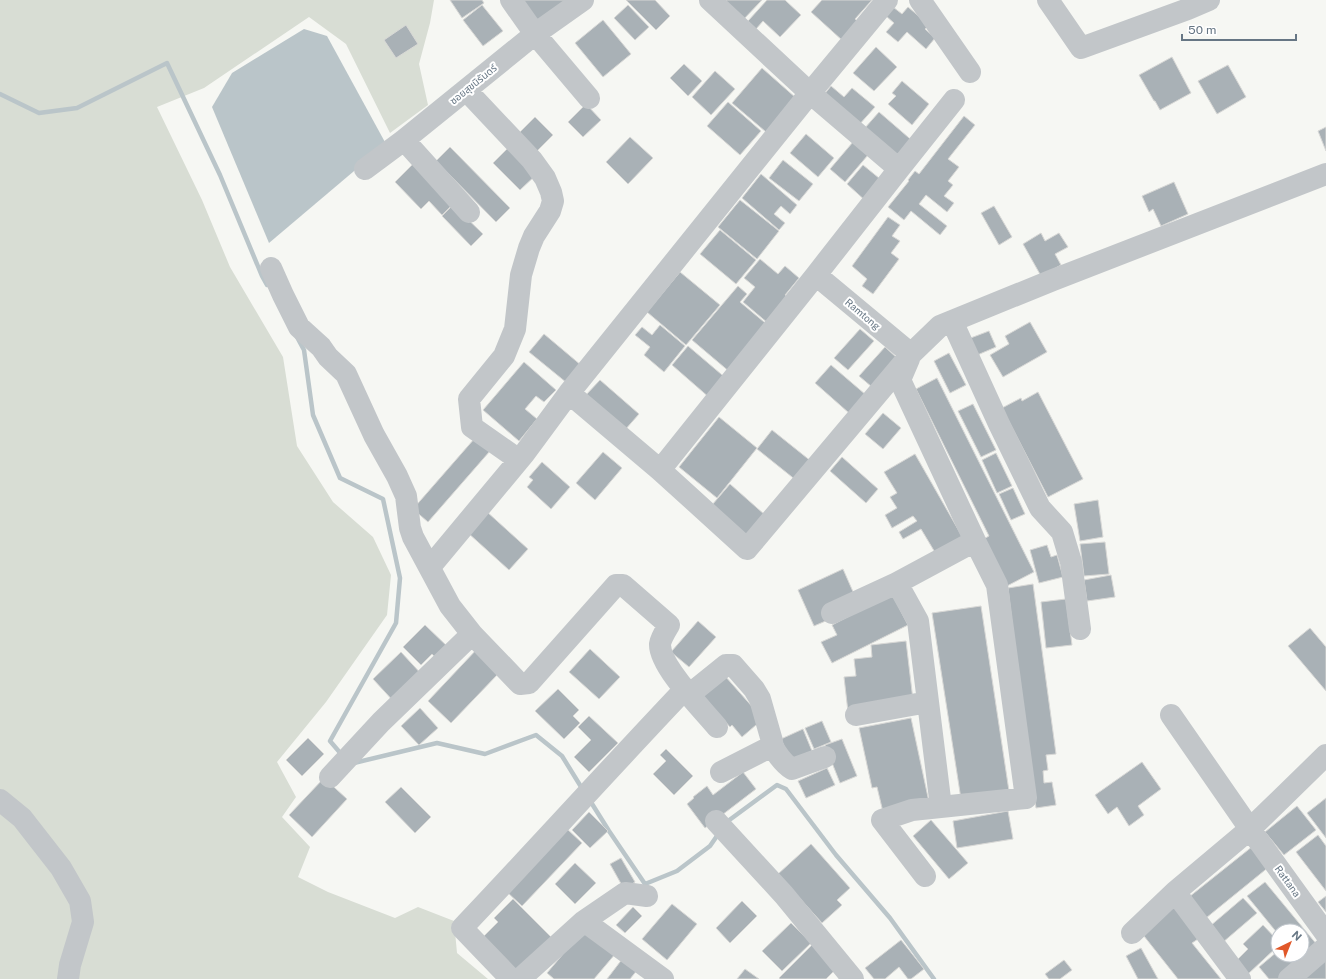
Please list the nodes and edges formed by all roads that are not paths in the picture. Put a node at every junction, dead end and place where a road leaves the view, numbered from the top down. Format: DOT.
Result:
graph roads {
  1 [pos="511,0"];
  2 [pos="583,0"];
  3 [pos="710,0"];
  4 [pos="887,0"];
  5 [pos="920,0"];
  6 [pos="1048,0"];
  7 [pos="1209,0"];
  8 [pos="1184,4"];
  9 [pos="535,34"];
  10 [pos="970,72"];
  11 [pos="466,90"];
  12 [pos="810,93"];
  13 [pos="589,98"];
  14 [pos="954,100"];
  15 [pos="404,140"];
  16 [pos="365,169"];
  17 [pos="899,169"];
  18 [pos="1326,174"];
  19 [pos="470,212"];
  20 [pos="271,268"];
  21 [pos="816,275"];
  22 [pos="952,321"];
  23 [pos="911,354"];
  24 [pos="569,393"];
  25 [pos="519,460"];
  26 [pos="660,470"];
  27 [pos="975,541"];
  28 [pos="430,567"];
  29 [pos="897,583"];
  30 [pos="832,613"];
  31 [pos="1080,629"];
  32 [pos="472,634"];
  33 [pos="687,691"];
  34 [pos="928,702"];
  35 [pos="856,715"];
  36 [pos="1171,715"];
  37 [pos="718,726"];
  38 [pos="772,746"];
  39 [pos="1326,756"];
  40 [pos="825,757"];
  41 [pos="340,766"];
  42 [pos="722,772"];
  43 [pos="0,800"];
  44 [pos="942,807"];
  45 [pos="716,821"];
  46 [pos="1250,829"];
  47 [pos="925,876"];
  48 [pos="1174,892"];
  49 [pos="647,896"];
  50 [pos="584,921"];
  51 [pos="1132,933"];
  52 [pos="1326,934"];
  53 [pos="1326,947"];
  54 [pos="639,972"];
  55 [pos="68,979"];
  56 [pos="511,979"];
  57 [pos="520,979"];
  58 [pos="663,979"];
  59 [pos="853,979"];
  60 [pos="1240,979"];
  61 [pos="1289,979"];
  1 -- 9 [label="street"];
  2 -- 9 [label="street, ซอยสุขนิรันดร์"];
  3 -- 12 [label="street"];
  4 -- 12 [label="street"];
  5 -- 10 [label="street"];
  6 -- 8 [label="street"];
  7 -- 8 [label="street"];
  9 -- 11 [label="street, ซอยสุขนิรันดร์"];
  9 -- 13 [label="street"];
  11 -- 15 [label="street, ซอยสุขนิรันดร์"];
  11 -- 25 [label="street"];
  12 -- 17 [label="street"];
  12 -- 24 [label="street"];
  14 -- 17 [label="street"];
  15 -- 16 [label="street, ซอยสุขนิรันดร์"];
  15 -- 19 [label="street"];
  17 -- 21 [label="street"];
  18 -- 22 [label="street"];
  20 -- 28 [label="street"];
  21 -- 23 [label="street, Ramtong"];
  21 -- 26 [label="street"];
  22 -- 23 [label="street"];
  22 -- 31 [label="street"];
  23 -- 26 [label="street"];
  23 -- 27 [label="street"];
  24 -- 25 [label="street"];
  24 -- 26 [label="street"];
  25 -- 28 [label="street"];
  27 -- 29 [label="street"];
  27 -- 44 [label="street"];
  28 -- 32 [label="street"];
  29 -- 30 [label="street"];
  29 -- 34 [label="street"];
  32 -- 33 [label="street"];
  32 -- 41 [label="street"];
  33 -- 37 [label="street"];
  33 -- 38 [label="street"];
  33 -- 56 [label="street"];
  34 -- 35 [label="street"];
  34 -- 44 [label="street"];
  36 -- 46 [label="street, Rattana"];
  38 -- 40 [label="street"];
  38 -- 42 [label="street"];
  39 -- 46 [label="street"];
  43 -- 55 [label="street"];
  44 -- 47 [label="street"];
  45 -- 59 [label="street"];
  46 -- 48 [label="street"];
  46 -- 52 [label="street, Rattana"];
  48 -- 51 [label="street"];
  48 -- 60 [label="street"];
  49 -- 50 [label="street"];
  50 -- 54 [label="street"];
  50 -- 57 [label="street"];
  53 -- 61 [label="street"];
  54 -- 58 [label="street"];
}
